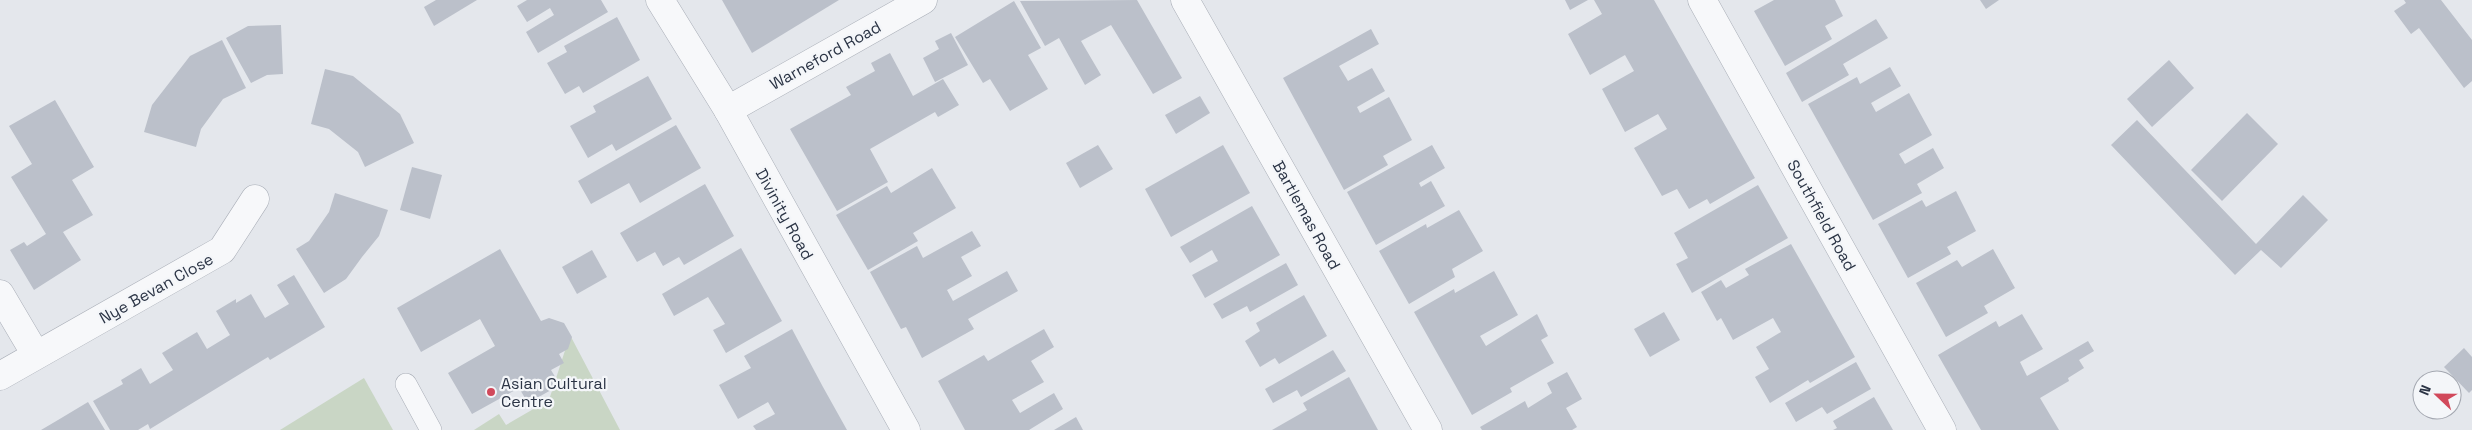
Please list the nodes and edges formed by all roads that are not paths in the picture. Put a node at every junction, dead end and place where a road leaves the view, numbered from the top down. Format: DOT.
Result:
graph roads {
  1 [pos="660,0"];
  2 [pos="923,0"];
  3 [pos="1185,0"];
  4 [pos="1702,0"];
  5 [pos="728,110"];
  6 [pos="255,199"];
  7 [pos="0,294"];
  8 [pos="36,355"];
  9 [pos="0,376"];
  10 [pos="406,384"];
  11 [pos="431,430"];
  12 [pos="906,430"];
  13 [pos="1428,430"];
  14 [pos="1942,430"];
  1 -- 5 [label="street, Divinity Road"];
  2 -- 5 [label="street, Warneford Road"];
  3 -- 13 [label="street, Bartlemas Road"];
  4 -- 14 [label="street, Southfield Road"];
  5 -- 12 [label="street, Divinity Road"];
  6 -- 8 [label="street, Nye Bevan Close"];
  7 -- 8 [label="street"];
  8 -- 9 [label="street, Nye Bevan Close"];
  10 -- 11 [label="lane"];
}
